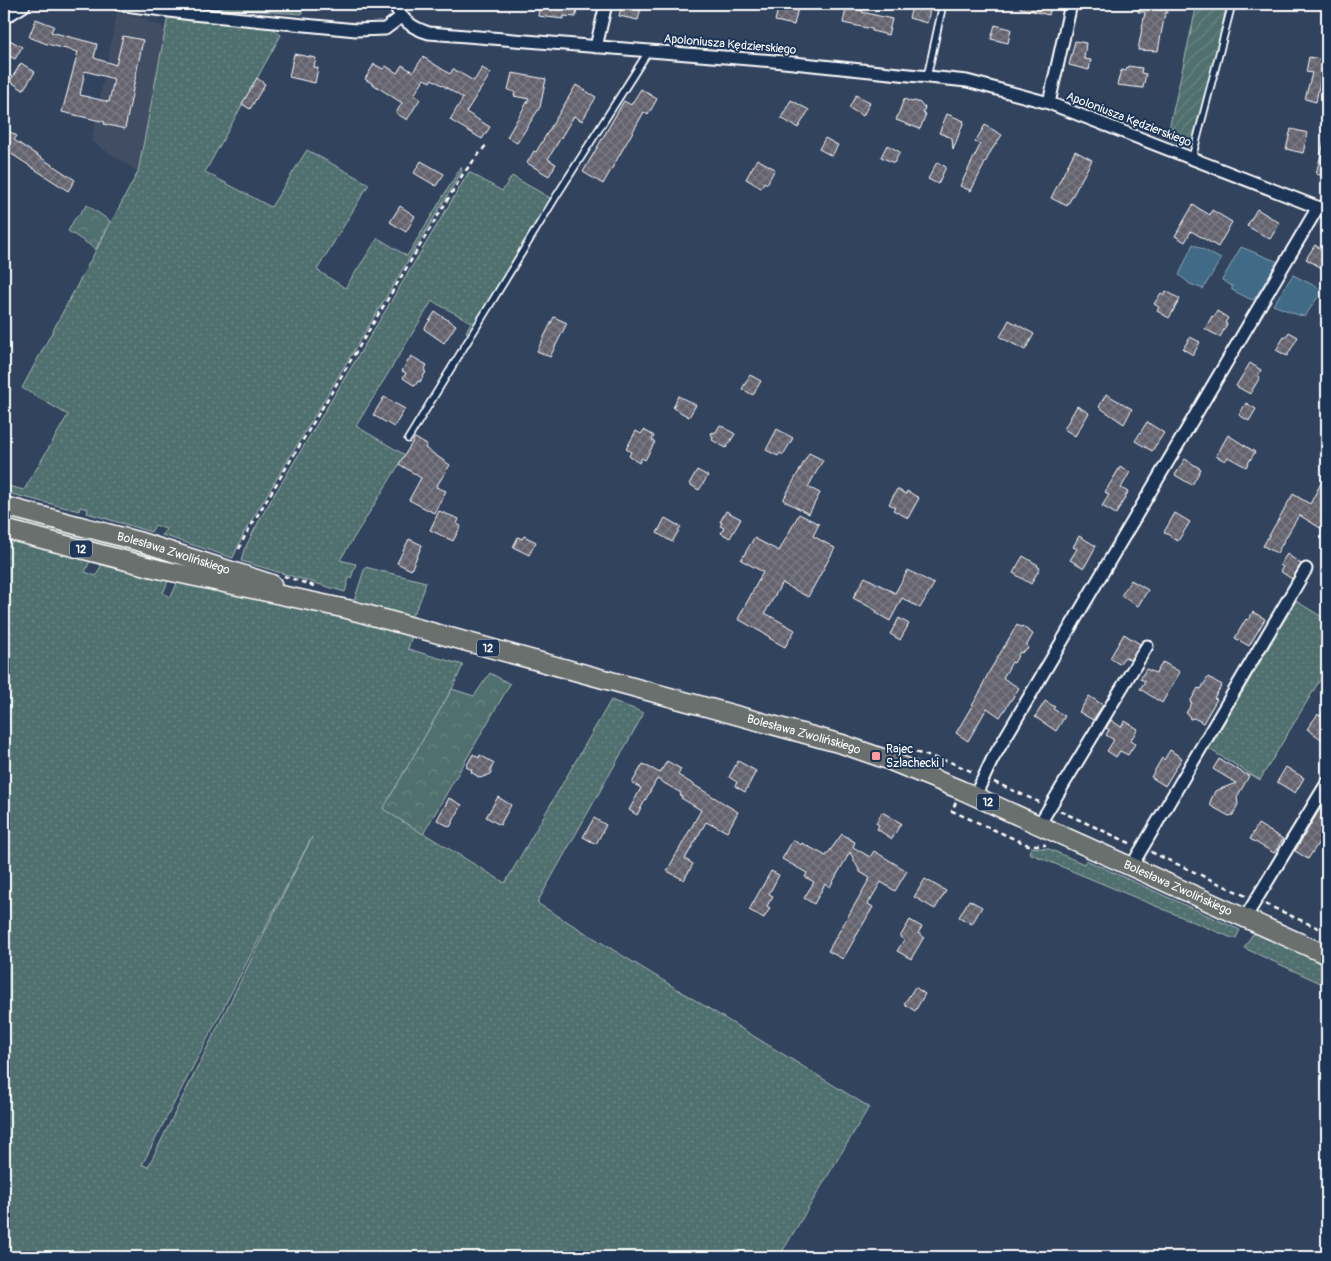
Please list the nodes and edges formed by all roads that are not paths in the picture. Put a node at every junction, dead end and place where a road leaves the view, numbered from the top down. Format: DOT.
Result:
graph roads {
  1 [pos="22,4"];
  2 [pos="118,4"];
  3 [pos="393,4"];
  4 [pos="606,4"];
  5 [pos="943,4"];
  6 [pos="1070,4"];
  7 [pos="1232,4"];
  8 [pos="4,16"];
  9 [pos="401,16"];
  10 [pos="596,47"];
  11 [pos="649,51"];
  12 [pos="927,77"];
  13 [pos="1049,103"];
  14 [pos="1192,158"];
  15 [pos="1322,209"];
  16 [pos="408,438"];
  17 [pos="4,506"];
  18 [pos="4,529"];
  19 [pos="1306,570"];
  20 [pos="342,608"];
  21 [pos="1147,646"];
  22 [pos="1327,783"];
  23 [pos="975,796"];
  24 [pos="1039,825"];
  25 [pos="1131,867"];
  26 [pos="1245,918"];
  27 [pos="1327,955"];
  1 -- 8 [label="main road"];
  2 -- 9 [label="street"];
  3 -- 9 [label="street, Apoloniusza Kędzierskiego"];
  4 -- 10 [label="street"];
  5 -- 12 [label="lane"];
  6 -- 13 [label="street"];
  7 -- 14 [label="lane"];
  9 -- 10 [label="street, Apoloniusza Kędzierskiego"];
  10 -- 11 [label="street, Apoloniusza Kędzierskiego"];
  11 -- 12 [label="street, Apoloniusza Kędzierskiego"];
  11 -- 16 [label="lane"];
  12 -- 13 [label="street, Apoloniusza Kędzierskiego"];
  13 -- 14 [label="street, Apoloniusza Kędzierskiego"];
  14 -- 15 [label="street, Apoloniusza Kędzierskiego"];
  15 -- 23 [label="street"];
  17 -- 20 [label="main road, Bolesława Zwolińskiego / 12"];
  18 -- 20 [label="main road, Bolesława Zwolińskiego / 12"];
  19 -- 25 [label="street"];
  20 -- 23 [label="main road, Bolesława Zwolińskiego / 12"];
  21 -- 24 [label="street"];
  22 -- 26 [label="street"];
  23 -- 24 [label="main road, Bolesława Zwolińskiego / 12"];
  24 -- 25 [label="main road, Bolesława Zwolińskiego / 12"];
  25 -- 26 [label="main road, Bolesława Zwolińskiego / 12"];
  26 -- 27 [label="main road, Bolesława Zwolińskiego / 12"];
}
